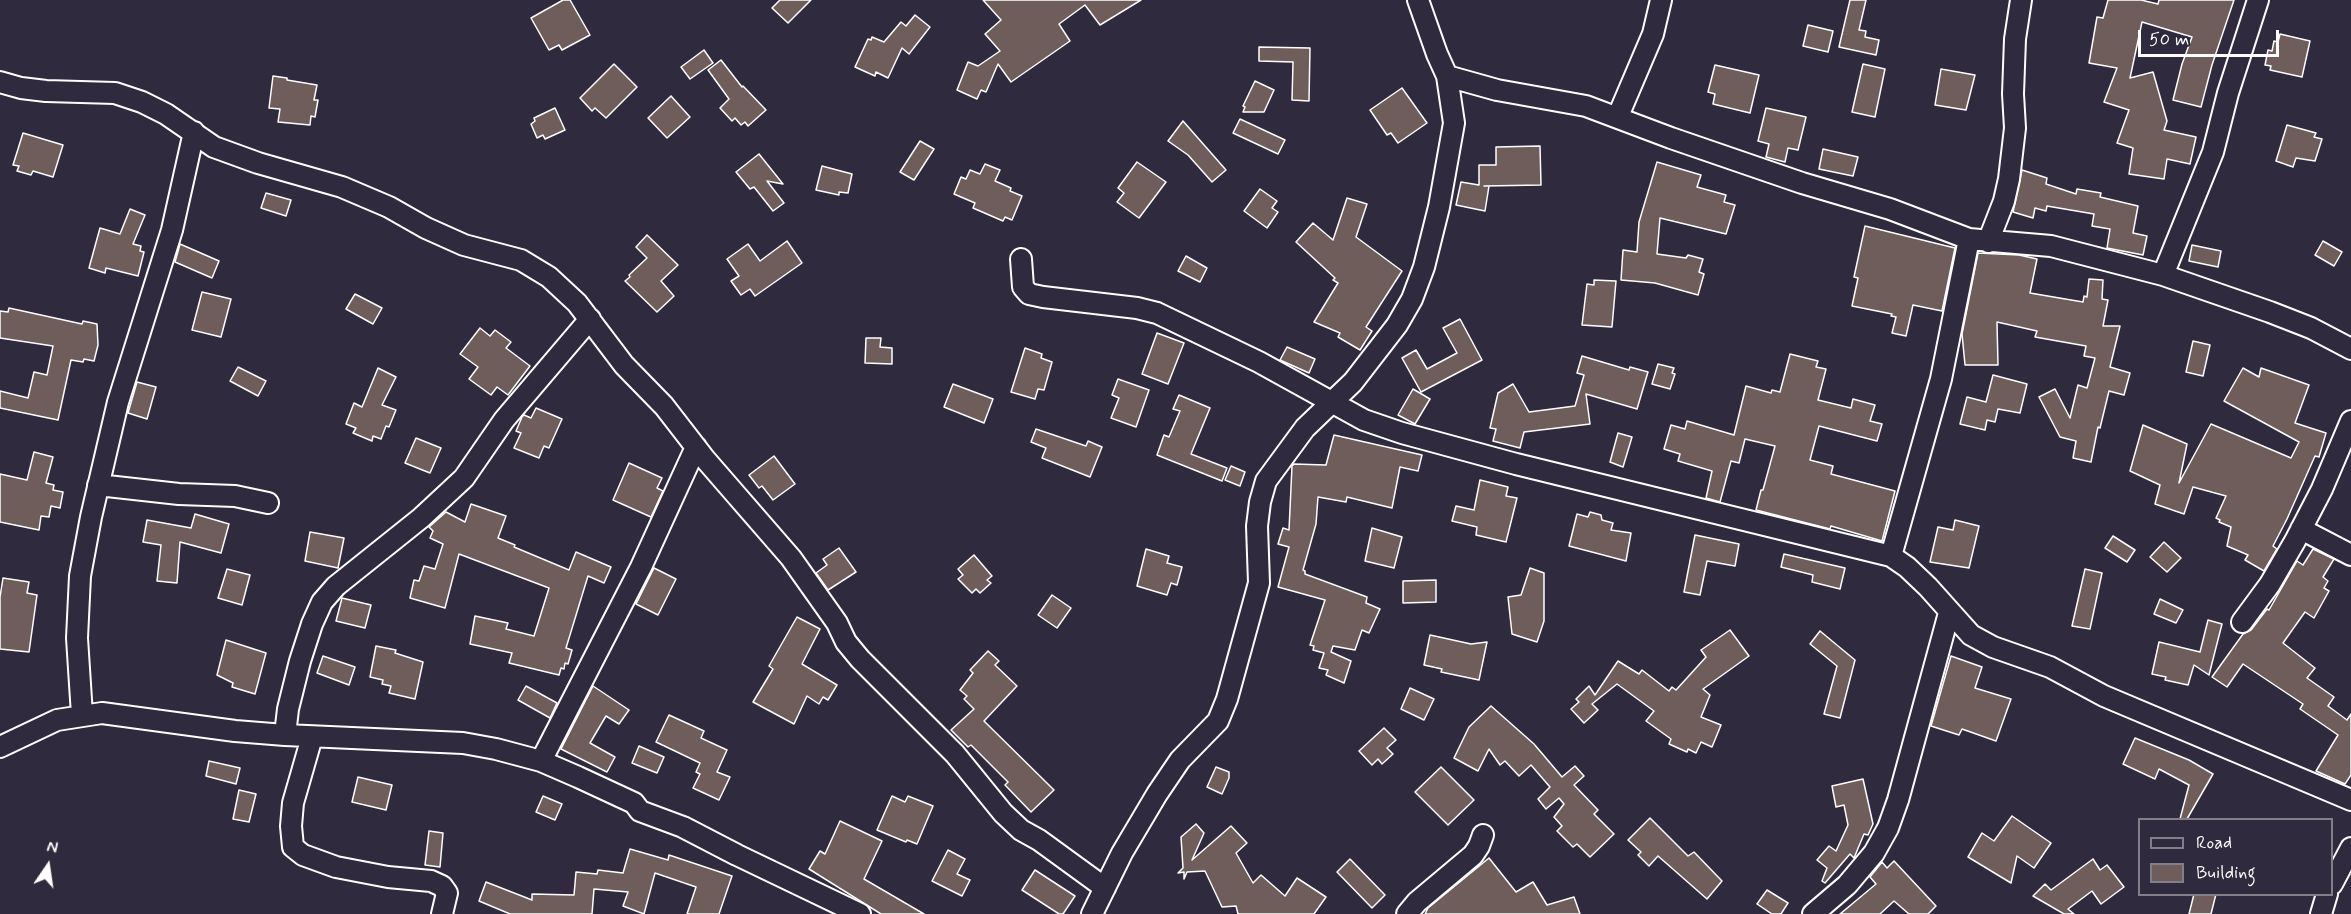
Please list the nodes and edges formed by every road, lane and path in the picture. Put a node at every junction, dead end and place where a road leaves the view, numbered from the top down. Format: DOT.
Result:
graph roads {
  1 [pos="1418,0"];
  2 [pos="1661,0"];
  3 [pos="2021,0"];
  4 [pos="2258,0"];
  5 [pos="1447,76"];
  6 [pos="0,82"];
  7 [pos="1618,116"];
  8 [pos="194,132"];
  9 [pos="1979,240"];
  10 [pos="1021,259"];
  11 [pos="2163,275"];
  12 [pos="591,319"];
  13 [pos="2351,349"];
  14 [pos="1334,401"];
  15 [pos="2351,421"];
  16 [pos="696,447"];
  17 [pos="98,485"];
  18 [pos="268,503"];
  19 [pos="2301,529"];
  20 [pos="2351,555"];
  21 [pos="1890,556"];
  22 [pos="1950,613"];
  23 [pos="2242,622"];
  24 [pos="82,715"];
  25 [pos="285,735"];
  26 [pos="312,736"];
  27 [pos="0,747"];
  28 [pos="541,761"];
  29 [pos="2351,800"];
  30 [pos="1483,835"];
  31 [pos="2351,848"];
  32 [pos="2333,880"];
  33 [pos="1105,888"];
  34 [pos="2326,896"];
  35 [pos="442,914"];
  36 [pos="860,914"];
  37 [pos="1092,914"];
  38 [pos="1407,914"];
  39 [pos="1813,914"];
  40 [pos="2321,914"];
  1 -- 5 [label="street"];
  2 -- 7 [label="street"];
  3 -- 9 [label="street"];
  4 -- 11 [label="street"];
  5 -- 7 [label="street"];
  5 -- 14 [label="street"];
  6 -- 8 [label="street"];
  7 -- 9 [label="street"];
  8 -- 12 [label="street"];
  8 -- 17 [label="street"];
  9 -- 11 [label="street"];
  9 -- 21 [label="street"];
  10 -- 14 [label="street"];
  11 -- 13 [label="street"];
  12 -- 16 [label="street"];
  12 -- 25 [label="street"];
  14 -- 21 [label="street"];
  14 -- 33 [label="street"];
  15 -- 19 [label="street"];
  16 -- 28 [label="street"];
  16 -- 33 [label="street"];
  17 -- 18 [label="street"];
  17 -- 24 [label="street"];
  19 -- 20 [label="street"];
  19 -- 23 [label="street"];
  21 -- 22 [label="street"];
  22 -- 29 [label="street"];
  22 -- 39 [label="street"];
  24 -- 25 [label="street"];
  24 -- 27 [label="street"];
  25 -- 26 [label="street"];
  26 -- 28 [label="street"];
  26 -- 35 [label="street"];
  28 -- 36 [label="street"];
  30 -- 38 [label="street"];
  31 -- 32 [label="street"];
  33 -- 37 [label="street"];
  34 -- 40 [label="street"];
}
